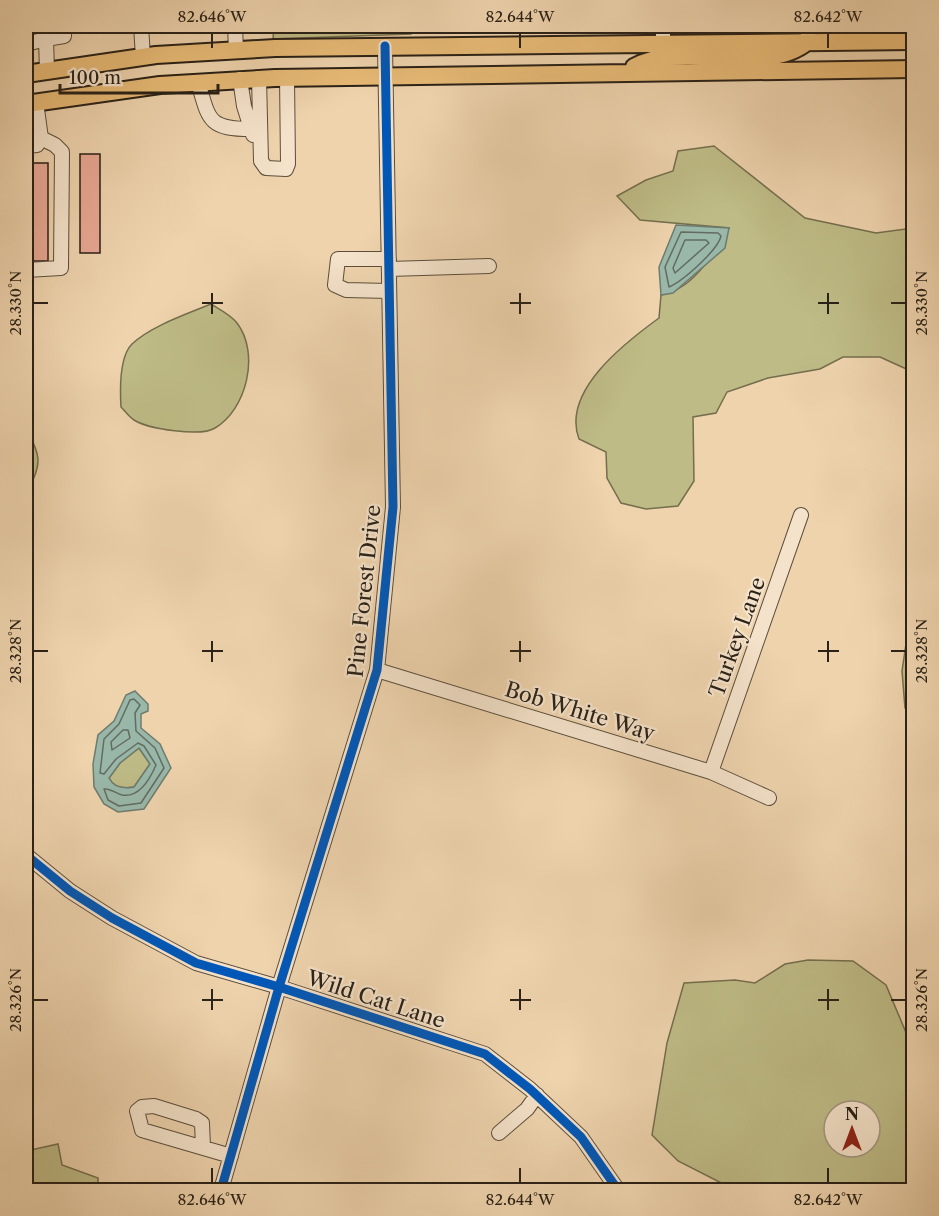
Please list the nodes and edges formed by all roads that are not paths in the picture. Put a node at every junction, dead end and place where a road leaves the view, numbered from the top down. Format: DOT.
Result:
graph roads {
  1 [pos="64,26"];
  2 [pos="141,26"];
  3 [pos="235,26"];
  4 [pos="663,26"];
  5 [pos="808,33"];
  6 [pos="906,36"];
  7 [pos="46,39"];
  8 [pos="663,43"];
  9 [pos="26,44"];
  10 [pos="385,46"];
  11 [pos="236,50"];
  12 [pos="142,57"];
  13 [pos="836,69"];
  14 [pos="914,69"];
  15 [pos="48,70"];
  16 [pos="626,72"];
  17 [pos="26,74"];
  18 [pos="386,76"];
  19 [pos="287,77"];
  20 [pos="259,78"];
  21 [pos="240,79"];
  22 [pos="198,82"];
  23 [pos="31,103"];
  24 [pos="251,129"];
  25 [pos="41,138"];
  26 [pos="261,145"];
  27 [pos="26,146"];
  28 [pos="389,264"];
  29 [pos="489,266"];
  30 [pos="26,270"];
  31 [pos="389,291"];
  32 [pos="801,515"];
  33 [pos="377,670"];
  34 [pos="711,772"];
  35 [pos="769,798"];
  36 [pos="26,855"];
  37 [pos="279,987"];
  38 [pos="537,1095"];
  39 [pos="499,1133"];
  40 [pos="203,1147"];
  41 [pos="231,1156"];
  42 [pos="221,1191"];
  43 [pos="618,1191"];
  1 -- 7 [label="street"];
  2 -- 12 [label="street"];
  3 -- 11 [label="street"];
  4 -- 8 [label="street"];
  5 -- 6 [label="main road"];
  5 -- 8 [label="main road"];
  5 -- 13 [label="main road"];
  5 -- 16 [label="main road"];
  7 -- 9 [label="street"];
  7 -- 15 [label="street"];
  8 -- 10 [label="main road"];
  10 -- 11 [label="main road"];
  10 -- 18 [label="street, Pine Forest Drive"];
  11 -- 12 [label="main road"];
  12 -- 15 [label="main road"];
  13 -- 14 [label="main road"];
  13 -- 16 [label="main road"];
  15 -- 17 [label="main road"];
  16 -- 18 [label="main road"];
  18 -- 19 [label="main road"];
  18 -- 28 [label="street, Pine Forest Drive"];
  19 -- 20 [label="main road"];
  19 -- 26 [label="street"];
  20 -- 21 [label="main road"];
  20 -- 26 [label="street"];
  21 -- 22 [label="main road"];
  21 -- 24 [label="street"];
  22 -- 23 [label="main road"];
  22 -- 24 [label="street"];
  23 -- 25 [label="street"];
  24 -- 26 [label="street"];
  25 -- 27 [label="street"];
  25 -- 30 [label="street"];
  28 -- 29 [label="street"];
  28 -- 31 [label="street, Pine Forest Drive"];
  28 -- 31 [label="street"];
  31 -- 33 [label="street, Pine Forest Drive"];
  32 -- 34 [label="street, Turkey Lane"];
  33 -- 34 [label="street, Bob White Way"];
  33 -- 37 [label="street, Pine Forest Drive"];
  34 -- 35 [label="street, Bob White Way"];
  36 -- 37 [label="street, Wild Cat Lane"];
  37 -- 38 [label="street, Wild Cat Lane"];
  37 -- 41 [label="street, Pine Forest Drive"];
  38 -- 39 [label="street"];
  38 -- 43 [label="street, Wild Cat Lane"];
  40 -- 40 [label="street"];
  40 -- 41 [label="street"];
  41 -- 42 [label="street, Pine Forest Drive"];
}
